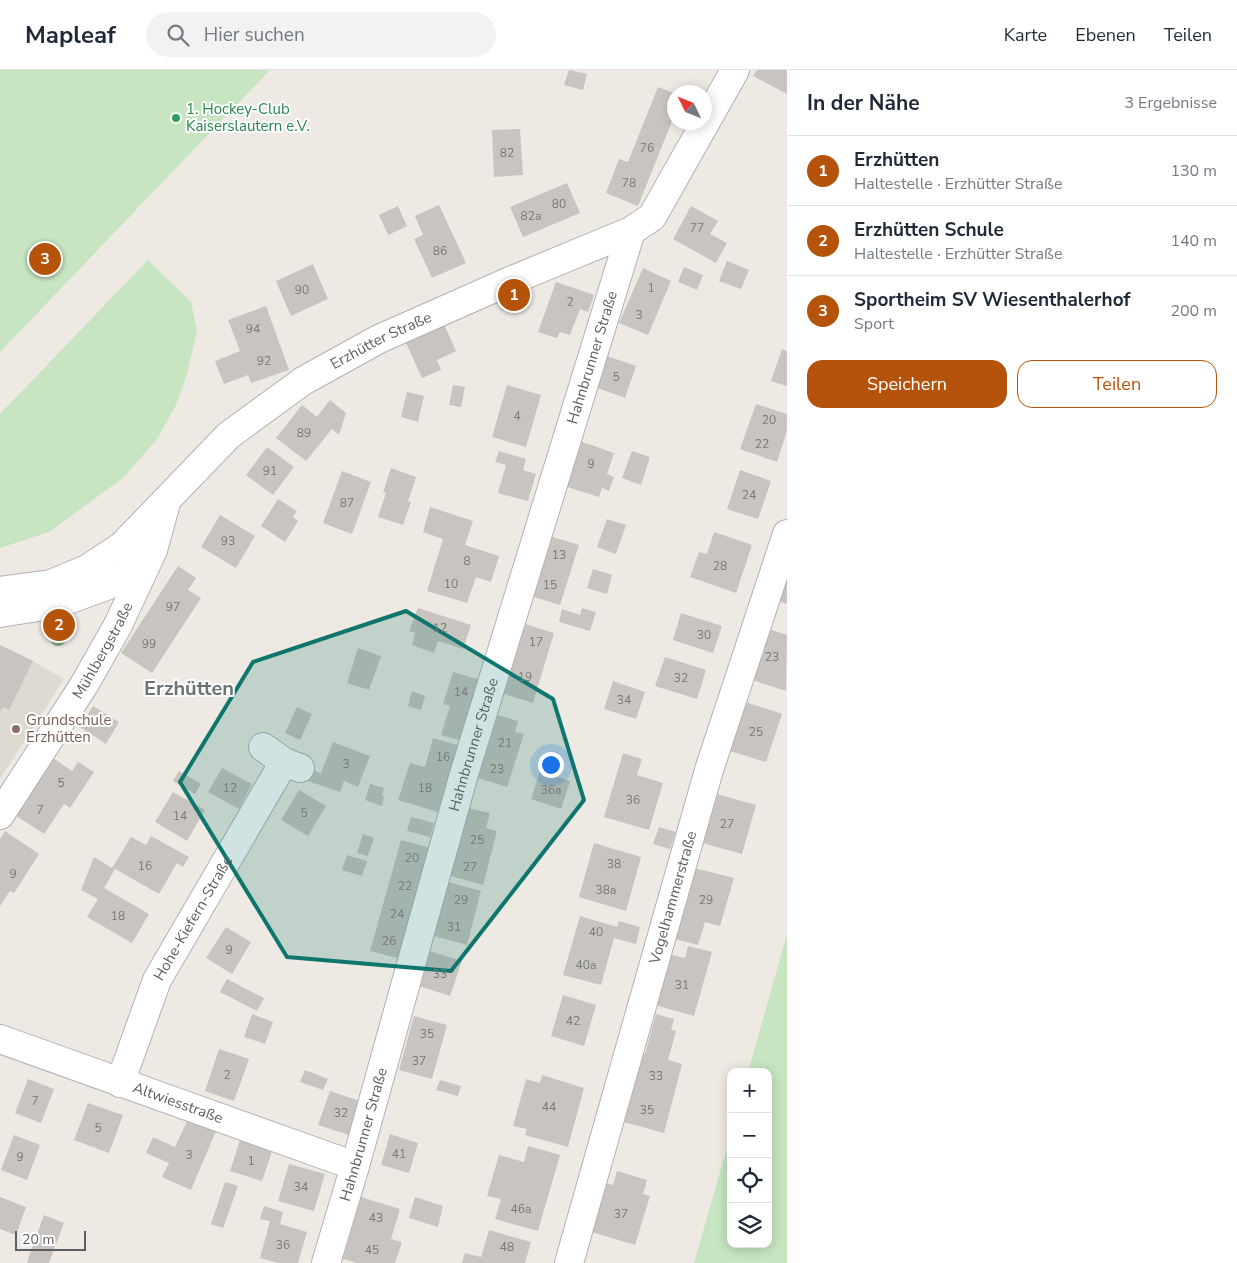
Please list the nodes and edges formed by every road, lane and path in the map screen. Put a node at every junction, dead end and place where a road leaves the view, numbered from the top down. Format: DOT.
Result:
graph roads {
  1 [pos="734,70"];
  2 [pos="631,230"];
  3 [pos="167,500"];
  4 [pos="787,534"];
  5 [pos="153,550"];
  6 [pos="0,591"];
  7 [pos="0,612"];
  8 [pos="282,759"];
  9 [pos="0,815"];
  10 [pos="0,1040"];
  11 [pos="120,1083"];
  12 [pos="355,1166"];
  13 [pos="326,1263"];
  14 [pos="569,1263"];
  1 -- 2 [label="street, Erzhütter Straße"];
  2 -- 3 [label="street, Erzhütter Straße"];
  2 -- 12 [label="street, Hahnbrunner Straße"];
  3 -- 5 [label="street, Mühlbergstraße"];
  3 -- 6 [label="street, Erzhütter Straße"];
  4 -- 14 [label="street, Vogelhammerstraße"];
  5 -- 7 [label="street"];
  5 -- 9 [label="street, Mühlbergstraße"];
  8 -- 11 [label="street, Hohe-Kiefern-Straße"];
  10 -- 11 [label="street, Altwiesstraße"];
  11 -- 12 [label="street, Altwiesstraße"];
  12 -- 13 [label="street, Hahnbrunner Straße"];
}
